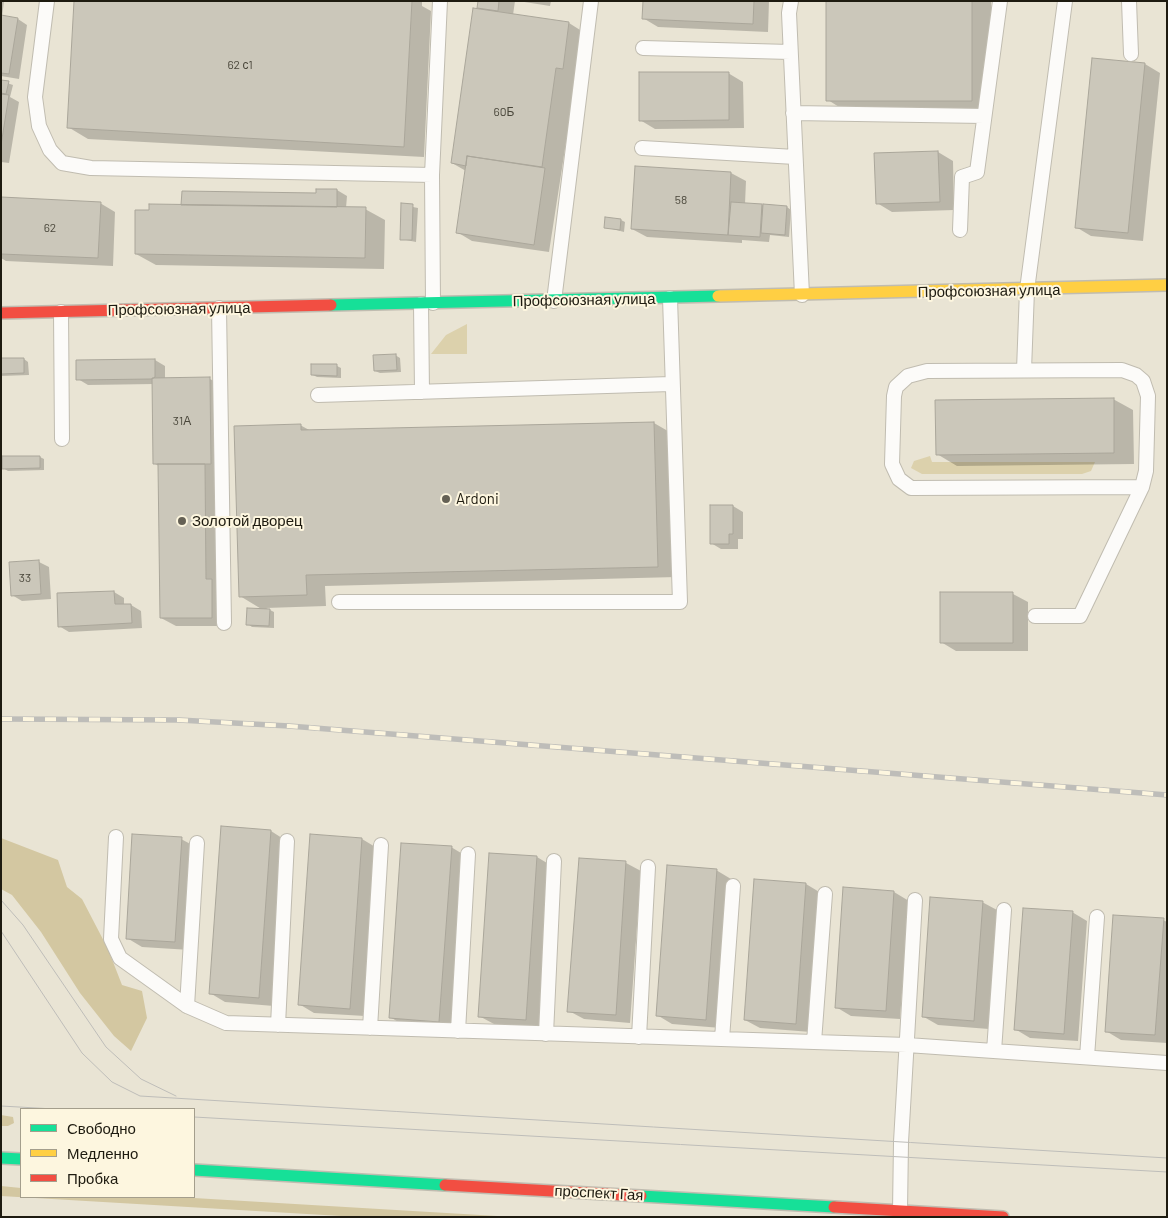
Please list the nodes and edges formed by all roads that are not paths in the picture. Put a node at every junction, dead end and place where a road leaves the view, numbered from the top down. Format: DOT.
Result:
graph roads {
  1 [pos="47,1"];
  2 [pos="440,1"];
  3 [pos="591,1"];
  4 [pos="791,1"];
  5 [pos="1000,1"];
  6 [pos="1065,1"];
  7 [pos="1128,1"];
  8 [pos="643,48"];
  9 [pos="790,52"];
  10 [pos="1131,54"];
  11 [pos="793,113"];
  12 [pos="984,116"];
  13 [pos="642,148"];
  14 [pos="796,157"];
  15 [pos="432,175"];
  16 [pos="960,230"];
  17 [pos="1167,285"];
  18 [pos="1027,290"];
  19 [pos="802,295"];
  20 [pos="670,298"];
  21 [pos="554,301"];
  22 [pos="427,304"];
  23 [pos="219,308"];
  24 [pos="61,312"];
  25 [pos="1,313"];
  26 [pos="1024,370"];
  27 [pos="671,384"];
  28 [pos="422,392"];
  29 [pos="318,395"];
  30 [pos="62,438"];
  31 [pos="1142,487"];
  32 [pos="339,602"];
  33 [pos="1035,616"];
  34 [pos="224,623"];
  35 [pos="116,837"];
  36 [pos="287,841"];
  37 [pos="197,843"];
  38 [pos="381,845"];
  39 [pos="468,854"];
  40 [pos="554,862"];
  41 [pos="648,867"];
  42 [pos="733,886"];
  43 [pos="825,894"];
  44 [pos="915,900"];
  45 [pos="1004,910"];
  46 [pos="1097,917"];
  47 [pos="187,1006"];
  48 [pos="278,1025"];
  49 [pos="370,1028"];
  50 [pos="458,1031"];
  51 [pos="546,1034"];
  52 [pos="639,1036"];
  53 [pos="722,1039"];
  54 [pos="814,1042"];
  55 [pos="907,1045"];
  56 [pos="994,1051"];
  57 [pos="1087,1057"];
  58 [pos="1167,1063"];
  59 [pos="1,1158"];
  60 [pos="20,1160"];
  61 [pos="195,1170"];
  62 [pos="900,1211"];
  63 [pos="1003,1217"];
  1 -- 15 [label="lane"];
  2 -- 15 [label="lane"];
  3 -- 21 [label="lane"];
  4 -- 9 [label="lane"];
  5 -- 12 [label="lane"];
  6 -- 18 [label="lane"];
  7 -- 10 [label="lane"];
  8 -- 9 [label="lane"];
  9 -- 11 [label="lane"];
  11 -- 12 [label="lane"];
  11 -- 14 [label="lane"];
  12 -- 16 [label="lane"];
  13 -- 14 [label="lane"];
  14 -- 19 [label="lane"];
  15 -- 22 [label="lane"];
  17 -- 18 [label="street, Профсоюзная улица"];
  18 -- 19 [label="street, Профсоюзная улица"];
  18 -- 26 [label="lane"];
  19 -- 20 [label="street, Профсоюзная улица"];
  20 -- 21 [label="street, Профсоюзная улица"];
  20 -- 27 [label="lane"];
  21 -- 22 [label="street, Профсоюзная улица"];
  22 -- 23 [label="street, Профсоюзная улица"];
  22 -- 28 [label="lane"];
  23 -- 24 [label="street, Профсоюзная улица"];
  23 -- 34 [label="lane"];
  24 -- 25 [label="street, Профсоюзная улица"];
  24 -- 30 [label="lane"];
  26 -- 31 [label="lane"];
  26 -- 31 [label="lane"];
  27 -- 28 [label="lane"];
  27 -- 32 [label="lane"];
  28 -- 29 [label="lane"];
  31 -- 33 [label="lane"];
  35 -- 47 [label="lane"];
  36 -- 48 [label="lane"];
  37 -- 47 [label="lane"];
  38 -- 49 [label="lane"];
  39 -- 50 [label="lane"];
  40 -- 51 [label="lane"];
  41 -- 52 [label="lane"];
  42 -- 53 [label="lane"];
  43 -- 54 [label="lane"];
  44 -- 55 [label="lane"];
  45 -- 56 [label="lane"];
  46 -- 57 [label="lane"];
  47 -- 48 [label="lane"];
  48 -- 49 [label="lane"];
  49 -- 50 [label="lane"];
  50 -- 51 [label="lane"];
  51 -- 52 [label="lane"];
  52 -- 53 [label="lane"];
  53 -- 54 [label="lane"];
  54 -- 55 [label="lane"];
  55 -- 56 [label="lane"];
  55 -- 62 [label="lane"];
  56 -- 57 [label="lane"];
  57 -- 58 [label="lane"];
  59 -- 60 [label="street"];
  61 -- 62 [label="street, проспект Гая"];
  62 -- 63 [label="street, проспект Гая"];
}
